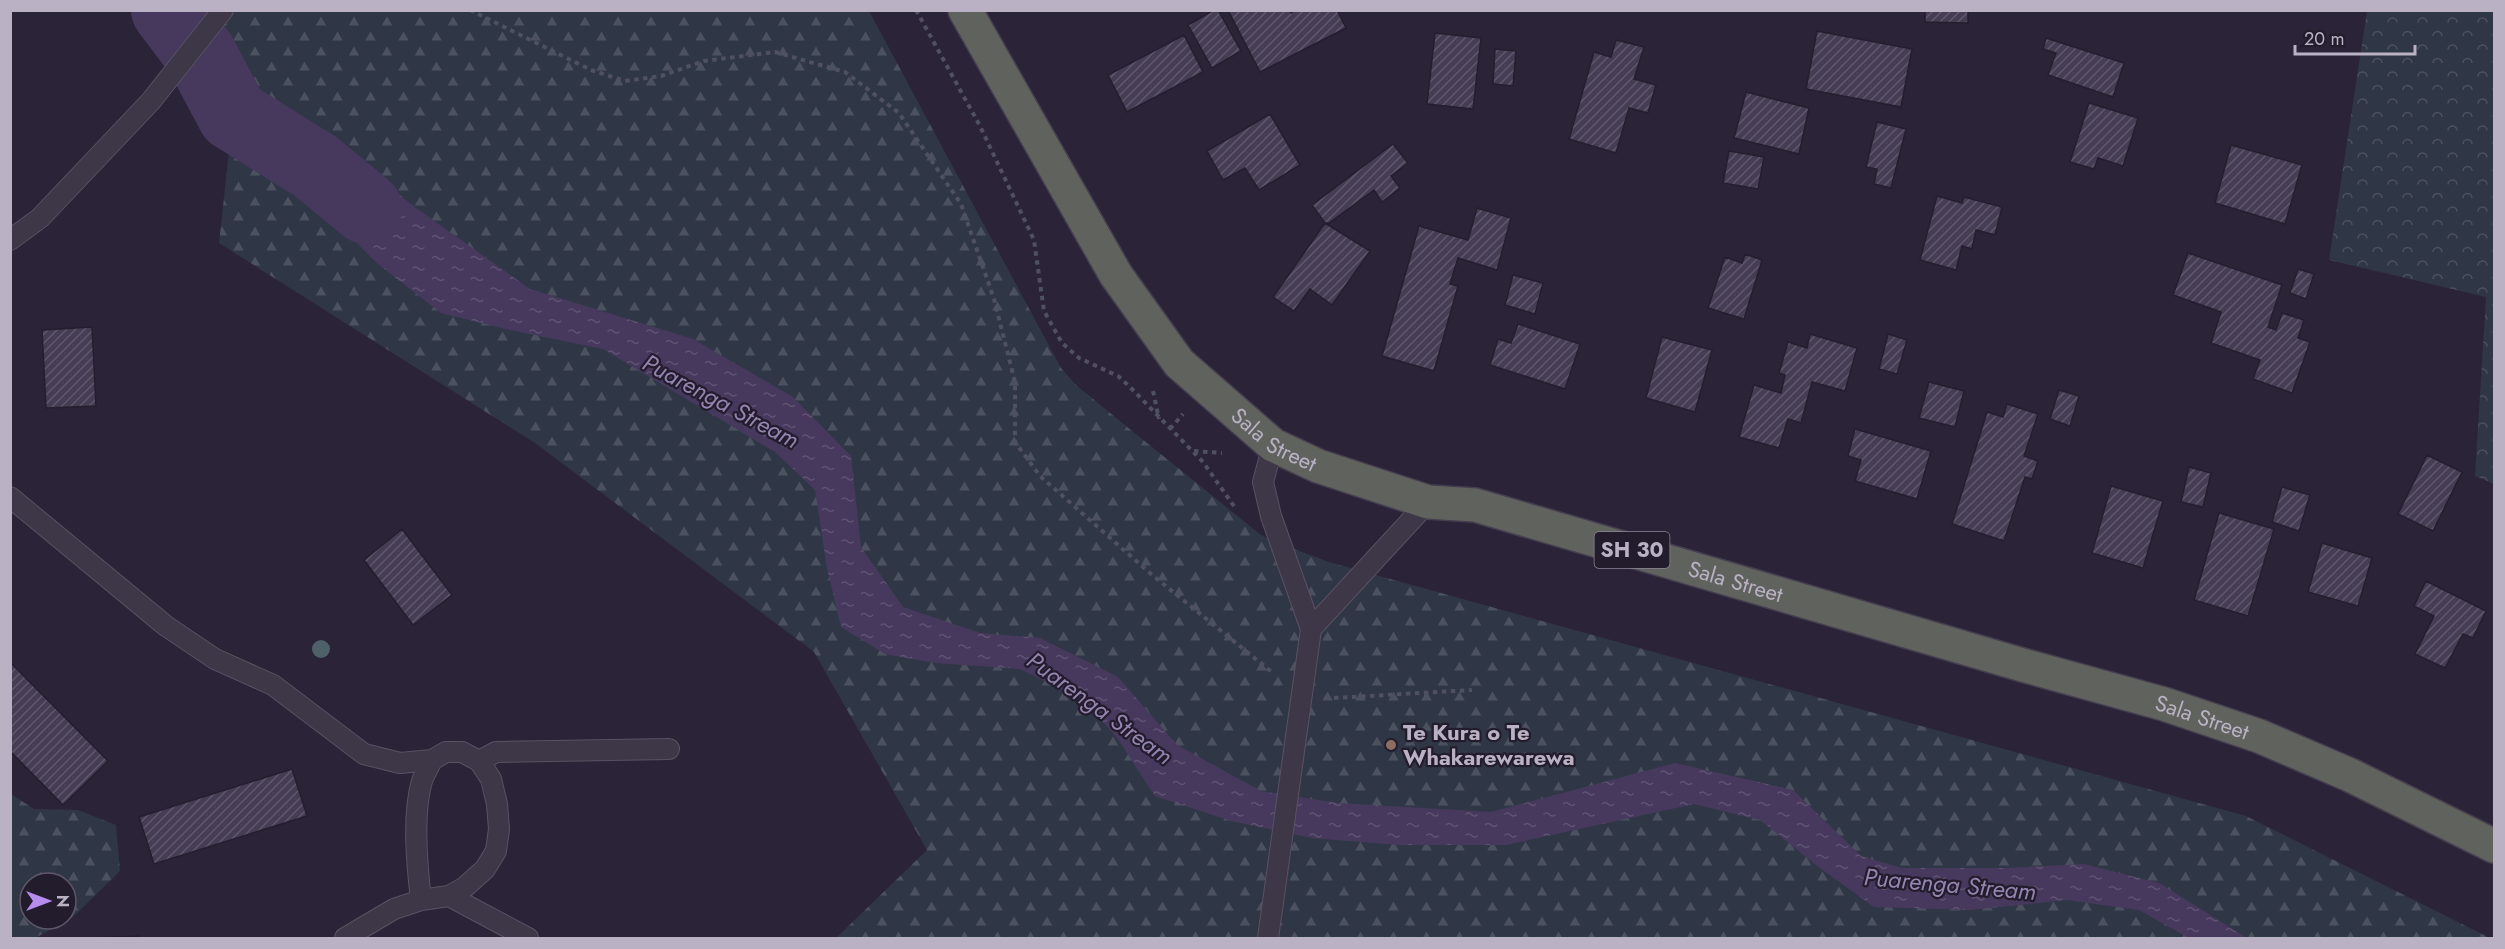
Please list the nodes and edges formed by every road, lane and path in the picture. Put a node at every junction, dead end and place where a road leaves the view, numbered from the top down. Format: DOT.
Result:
graph roads {
  1 [pos="223,10"];
  2 [pos="470,10"];
  3 [pos="916,10"];
  4 [pos="964,10"];
  5 [pos="10,240"];
  6 [pos="1152,387"];
  7 [pos="1187,410"];
  8 [pos="1159,419"];
  9 [pos="1170,429"];
  10 [pos="1274,445"];
  11 [pos="1193,451"];
  12 [pos="1226,453"];
  13 [pos="10,497"];
  14 [pos="1428,502"];
  15 [pos="1236,510"];
  16 [pos="1311,629"];
  17 [pos="1472,690"];
  18 [pos="1334,698"];
  19 [pos="1303,699"];
  20 [pos="669,749"];
  21 [pos="432,760"];
  22 [pos="479,761"];
  23 [pos="400,763"];
  24 [pos="422,782"];
  25 [pos="2494,846"];
  26 [pos="449,896"];
  27 [pos="421,900"];
  28 [pos="1268,938"];
  29 [pos="345,939"];
  30 [pos="528,939"];
  1 -- 5 [label="lane"];
  2 -- 19 [label="path"];
  3 -- 8 [label="path"];
  4 -- 10 [label="highway, Sala Street / SH 30"];
  6 -- 8 [label="path"];
  7 -- 9 [label="path"];
  8 -- 9 [label="path"];
  9 -- 11 [label="path"];
  10 -- 14 [label="highway, Sala Street / SH 30"];
  10 -- 16 [label="lane"];
  11 -- 12 [label="path"];
  11 -- 15 [label="path"];
  13 -- 23 [label="lane"];
  14 -- 16 [label="lane"];
  14 -- 25 [label="highway, Sala Street / SH 30"];
  16 -- 19 [label="lane"];
  17 -- 18 [label="path"];
  19 -- 28 [label="lane"];
  20 -- 22 [label="lane"];
  21 -- 22 [label="lane"];
  21 -- 23 [label="lane"];
  21 -- 24 [label="lane"];
  22 -- 26 [label="lane"];
  23 -- 24 [label="lane"];
  24 -- 27 [label="lane"];
  26 -- 27 [label="lane"];
  26 -- 30 [label="lane"];
  27 -- 29 [label="lane"];
}
